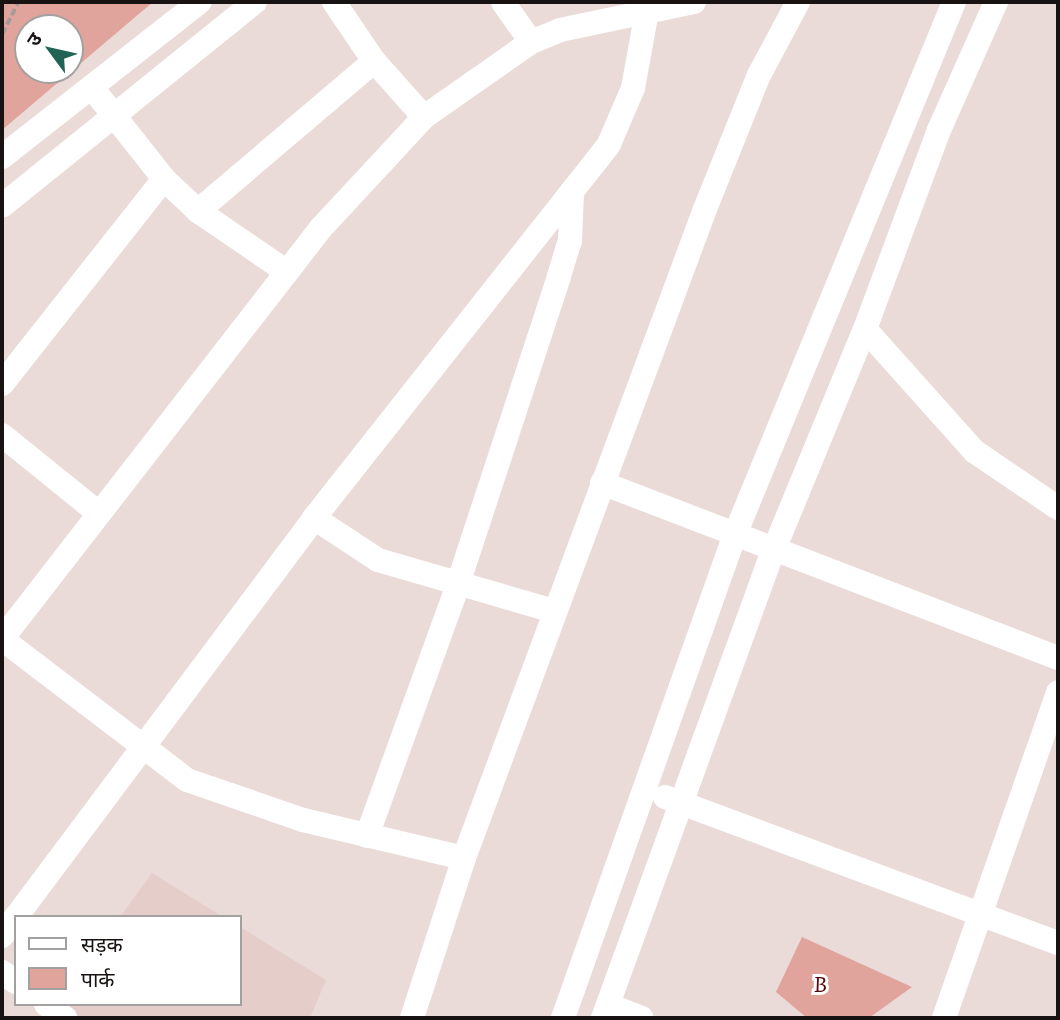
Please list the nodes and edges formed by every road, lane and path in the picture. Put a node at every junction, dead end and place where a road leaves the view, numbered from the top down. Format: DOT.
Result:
graph roads {
  1 [pos="18,2"];
  2 [pos="200,2"];
  3 [pos="255,2"];
  4 [pos="334,2"];
  5 [pos="503,2"];
  6 [pos="694,2"];
  7 [pos="797,2"];
  8 [pos="954,2"];
  9 [pos="996,2"];
  10 [pos="647,11"];
  11 [pos="2,34"];
  12 [pos="531,42"];
  13 [pos="374,61"];
  14 [pos="93,89"];
  15 [pos="114,115"];
  16 [pos="424,117"];
  17 [pos="2,157"];
  18 [pos="164,179"];
  19 [pos="572,191"];
  20 [pos="2,206"];
  21 [pos="198,211"];
  22 [pos="287,272"];
  23 [pos="866,329"];
  24 [pos="2,384"];
  25 [pos="2,435"];
  26 [pos="602,483"];
  27 [pos="1058,508"];
  28 [pos="96,511"];
  29 [pos="313,518"];
  30 [pos="734,537"];
  31 [pos="773,552"];
  32 [pos="457,587"];
  33 [pos="554,611"];
  34 [pos="2,639"];
  35 [pos="1058,658"];
  36 [pos="1058,692"];
  37 [pos="140,745"];
  38 [pos="647,791"];
  39 [pos="679,802"];
  40 [pos="367,836"];
  41 [pos="464,858"];
  42 [pos="984,914"];
  43 [pos="17,915"];
  44 [pos="14,920"];
  45 [pos="2,936"];
  46 [pos="1058,943"];
  47 [pos="49,1006"];
  48 [pos="606,1012"];
  49 [pos="65,1018"];
  50 [pos="412,1018"];
  51 [pos="563,1018"];
  52 [pos="642,1018"];
  53 [pos="944,1018"];
  1 -- 11 [label="path"];
  2 -- 14 [label="street"];
  3 -- 15 [label="street"];
  4 -- 13 [label="street"];
  5 -- 12 [label="street"];
  6 -- 10 [label="street"];
  7 -- 26 [label="street"];
  8 -- 30 [label="street"];
  9 -- 23 [label="street"];
  10 -- 12 [label="street"];
  10 -- 19 [label="street"];
  12 -- 16 [label="street"];
  13 -- 16 [label="street"];
  13 -- 21 [label="street"];
  14 -- 15 [label="street"];
  14 -- 17 [label="street"];
  15 -- 18 [label="street"];
  15 -- 20 [label="street"];
  16 -- 22 [label="street"];
  18 -- 21 [label="street"];
  18 -- 24 [label="street"];
  19 -- 29 [label="street"];
  19 -- 32 [label="street"];
  21 -- 22 [label="street"];
  22 -- 28 [label="street"];
  23 -- 27 [label="street"];
  23 -- 31 [label="street"];
  25 -- 28 [label="street"];
  26 -- 30 [label="street"];
  26 -- 33 [label="street"];
  28 -- 34 [label="street"];
  29 -- 32 [label="street"];
  29 -- 37 [label="street"];
  30 -- 31 [label="street"];
  30 -- 38 [label="street"];
  31 -- 35 [label="street"];
  31 -- 39 [label="street"];
  32 -- 33 [label="street"];
  32 -- 40 [label="street"];
  33 -- 41 [label="street"];
  34 -- 37 [label="street"];
  36 -- 42 [label="street"];
  37 -- 40 [label="street"];
  37 -- 43 [label="street"];
  38 -- 39 [label="street"];
  38 -- 51 [label="street"];
  39 -- 42 [label="street"];
  39 -- 48 [label="street"];
  40 -- 41 [label="street"];
  41 -- 50 [label="street"];
  42 -- 46 [label="street"];
  42 -- 53 [label="street"];
  44 -- 45 [label="street"];
  47 -- 49 [label="street"];
  48 -- 52 [label="street"];
}
